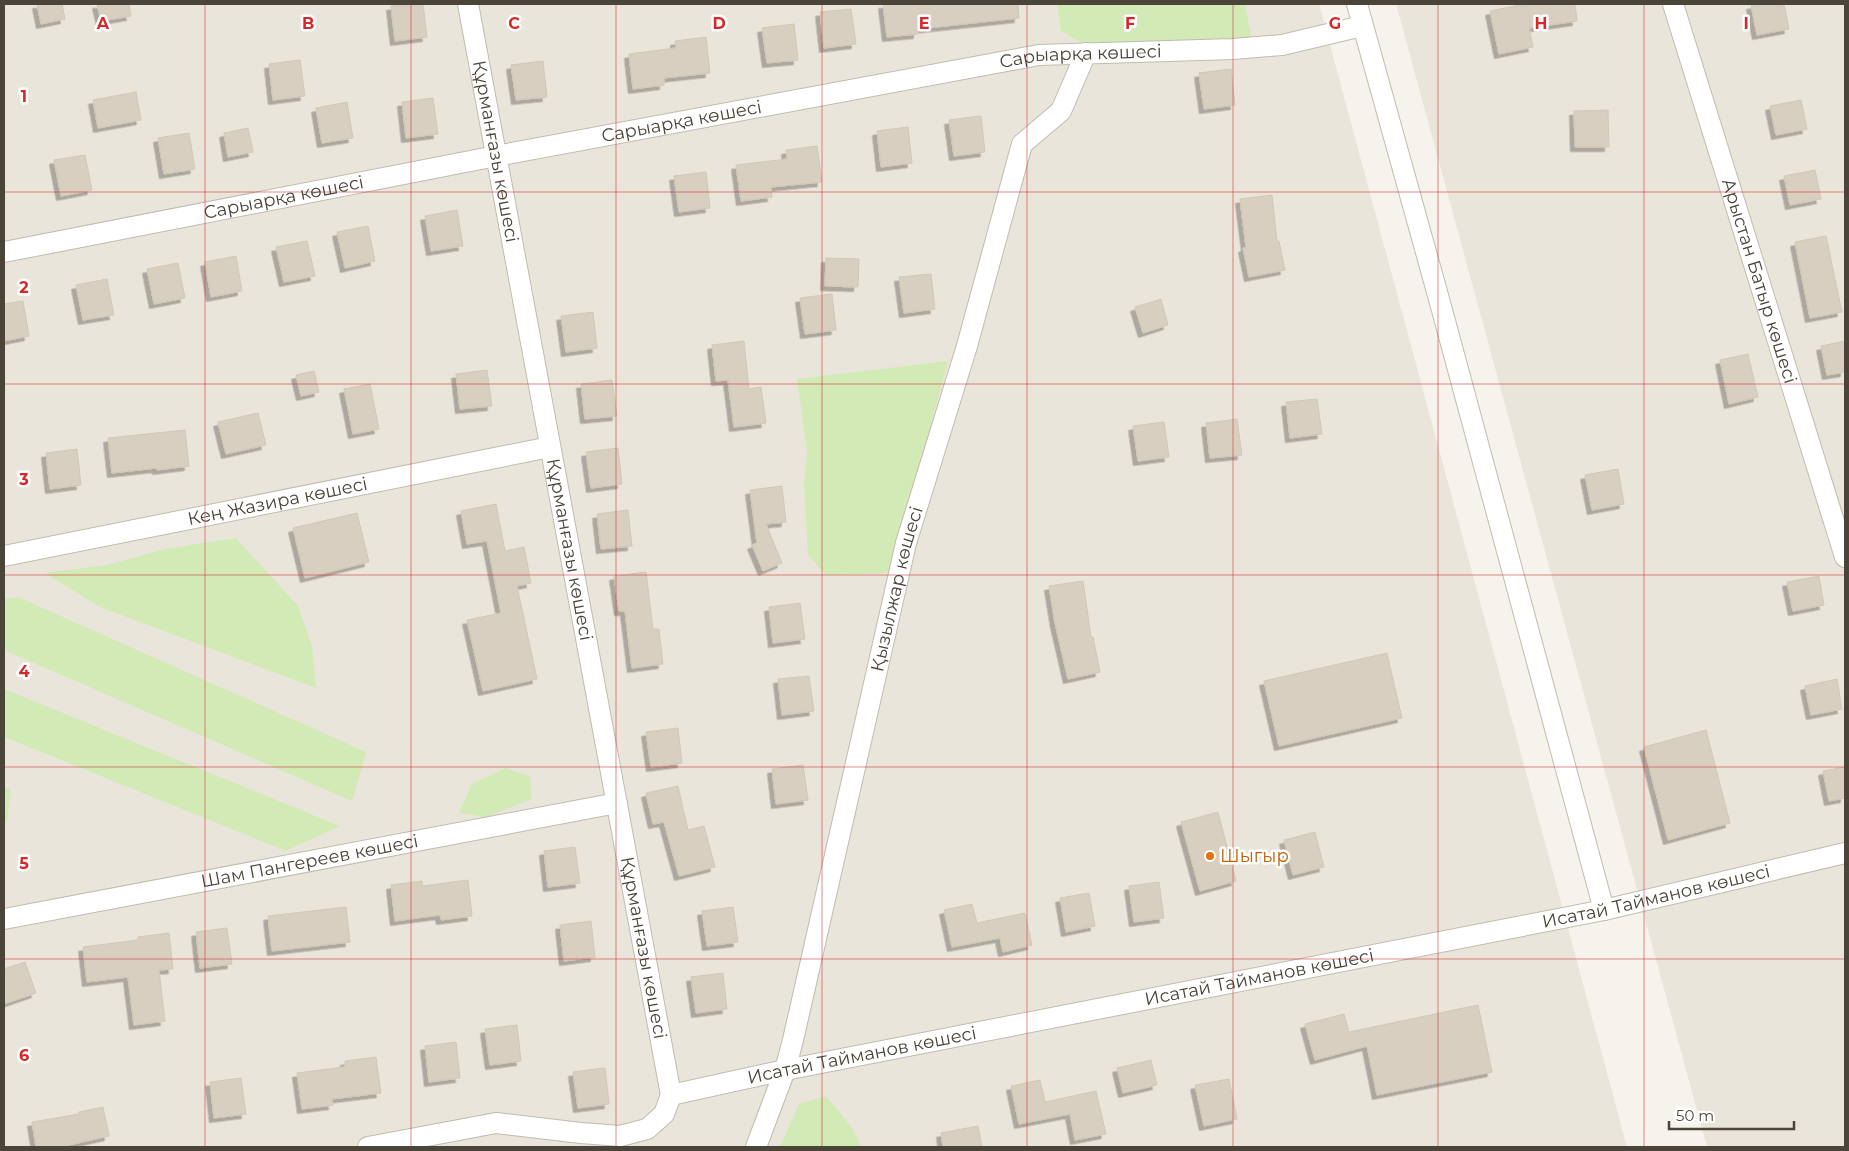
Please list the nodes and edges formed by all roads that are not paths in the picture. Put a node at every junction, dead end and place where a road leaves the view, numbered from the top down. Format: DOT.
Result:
graph roads {
  1 [pos="468,4"];
  2 [pos="1357,4"];
  3 [pos="1673,4"];
  4 [pos="1362,26"];
  5 [pos="1086,53"];
  6 [pos="496,156"];
  7 [pos="4,252"];
  8 [pos="550,447"];
  9 [pos="4,556"];
  10 [pos="1845,557"];
  11 [pos="617,803"];
  12 [pos="1845,853"];
  13 [pos="1604,910"];
  14 [pos="4,920"];
  15 [pos="785,1070"];
  16 [pos="672,1095"];
  17 [pos="368,1147"];
  18 [pos="756,1147"];
  1 -- 6 [label="street, Құрманғазы көшесі"];
  2 -- 4 [label="street"];
  3 -- 10 [label="street, Арыстан Батыр көшесі"];
  4 -- 5 [label="street, Сарыарқа көшесі"];
  4 -- 13 [label="street"];
  5 -- 6 [label="street, Сарыарқа көшесі"];
  5 -- 15 [label="street, Қызылжар көшесі"];
  6 -- 7 [label="street, Сарыарқа көшесі"];
  6 -- 8 [label="street, Құрманғазы көшесі"];
  8 -- 9 [label="street, Кең Жазира көшесі"];
  8 -- 11 [label="street, Құрманғазы көшесі"];
  11 -- 14 [label="street, Шам Пангереев көшесі"];
  11 -- 16 [label="street, Құрманғазы көшесі"];
  12 -- 13 [label="street, Исатай Тайманов көшесі"];
  13 -- 15 [label="street, Исатай Тайманов көшесі"];
  15 -- 16 [label="street, Исатай Тайманов көшесі"];
  15 -- 18 [label="street, Қызылжар көшесі"];
  16 -- 17 [label="street"];
}
